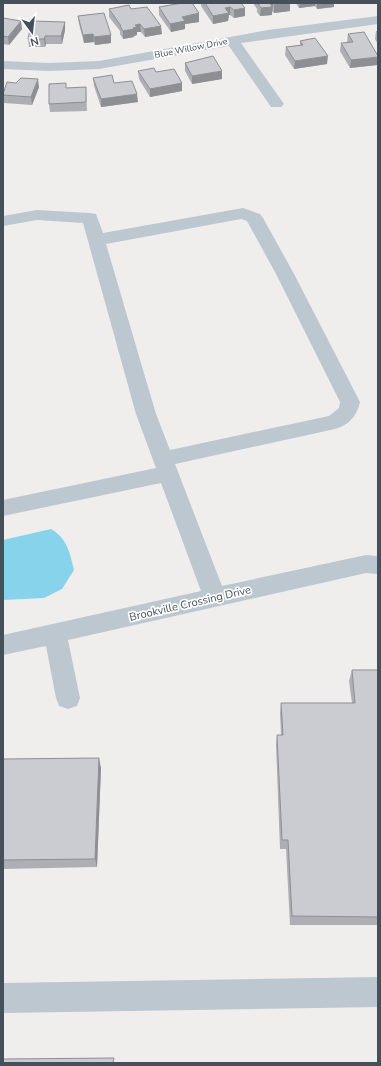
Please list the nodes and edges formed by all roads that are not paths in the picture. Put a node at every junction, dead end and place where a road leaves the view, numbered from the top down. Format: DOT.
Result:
graph roads {
  1 [pos="378,20"];
  2 [pos="232,40"];
  3 [pos="3,65"];
  4 [pos="276,104"];
  5 [pos="3,221"];
  6 [pos="96,240"];
  7 [pos="166,466"];
  8 [pos="3,508"];
  9 [pos="378,565"];
  10 [pos="215,597"];
  11 [pos="55,633"];
  12 [pos="3,645"];
  13 [pos="68,698"];
  14 [pos="378,992"];
  15 [pos="3,998"];
  1 -- 2 [label="street, Blue Willow Drive"];
  2 -- 3 [label="street, Blue Willow Drive"];
  2 -- 4 [label="street"];
  5 -- 6 [label="street"];
  6 -- 7 [label="street"];
  6 -- 7 [label="street"];
  7 -- 8 [label="street"];
  7 -- 10 [label="street"];
  9 -- 10 [label="street, Brookville Crossing Drive"];
  10 -- 11 [label="street, Brookville Crossing Drive"];
  11 -- 12 [label="street, Brookville Crossing Drive"];
  11 -- 13 [label="street"];
  14 -- 15 [label="street"];
}
